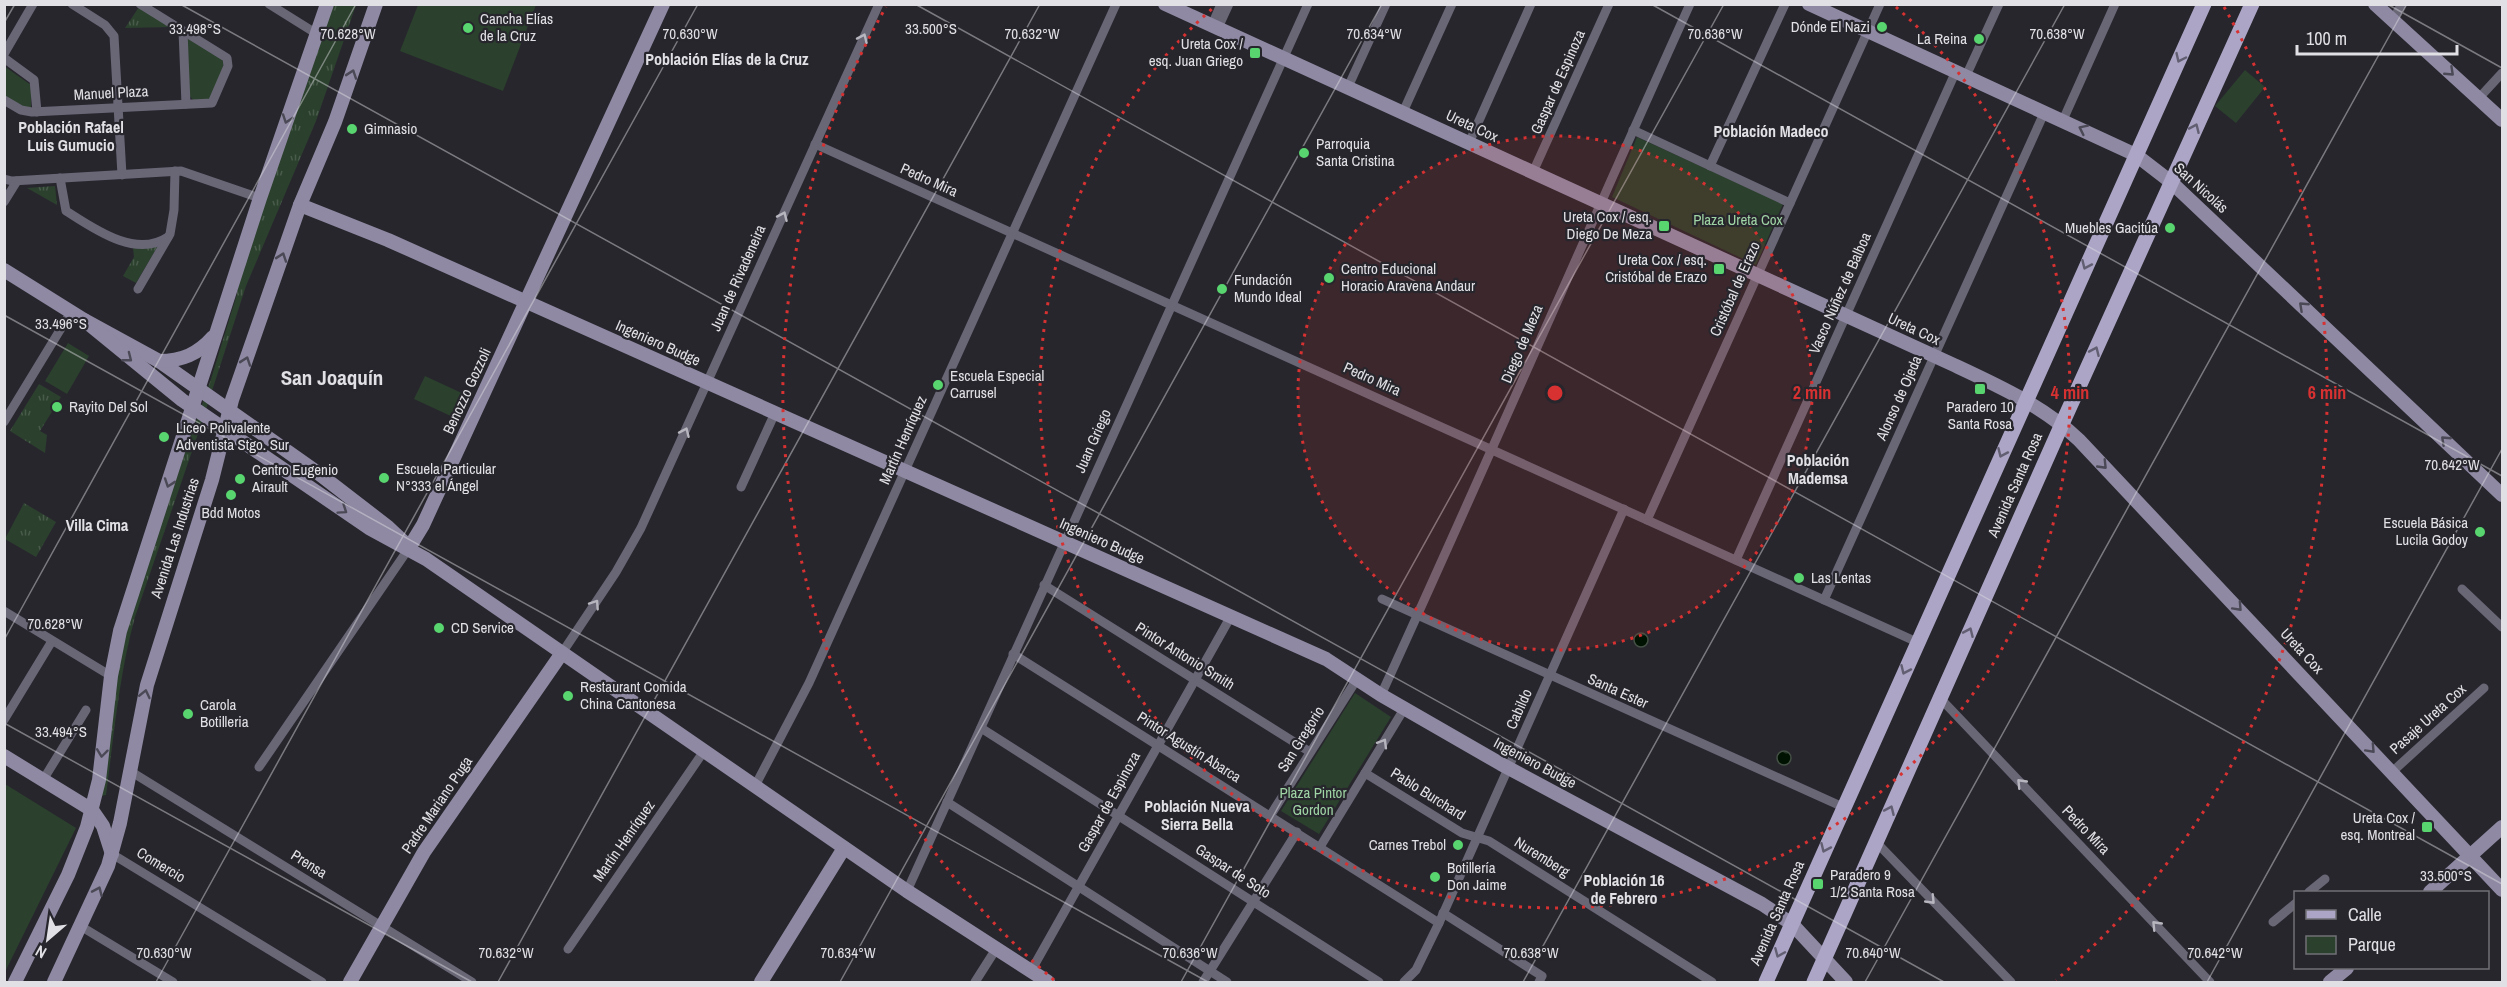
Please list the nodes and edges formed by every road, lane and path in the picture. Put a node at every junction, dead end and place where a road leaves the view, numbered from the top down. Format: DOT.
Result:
graph roads {
  1 [pos="33,4"];
  2 [pos="72,4"];
  3 [pos="140,4"];
  4 [pos="269,4"];
  5 [pos="327,4"];
  6 [pos="376,4"];
  7 [pos="663,4"];
  8 [pos="879,4"];
  9 [pos="1116,4"];
  10 [pos="1165,4"];
  11 [pos="1221,4"];
  12 [pos="1229,4"];
  13 [pos="1308,4"];
  14 [pos="1379,4"];
  15 [pos="1386,4"];
  16 [pos="1452,4"];
  17 [pos="1531,4"];
  18 [pos="1610,4"];
  19 [pos="1689,4"];
  20 [pos="1785,4"];
  21 [pos="1809,4"];
  22 [pos="1880,4"];
  23 [pos="1999,4"];
  24 [pos="2115,4"];
  25 [pos="2204,4"];
  26 [pos="2252,4"];
  27 [pos="2375,4"];
  28 [pos="2402,4"];
  29 [pos="2393,19"];
  30 [pos="1215,27"];
  31 [pos="183,31"];
  32 [pos="1868,31"];
  33 [pos="317,34"];
  34 [pos="4,56"];
  35 [pos="1284,58"];
  36 [pos="1961,73"];
  37 [pos="2502,73"];
  38 [pos="1345,86"];
  39 [pos="2479,98"];
  40 [pos="4,100"];
  41 [pos="186,104"];
  42 [pos="118,107"];
  43 [pos="2045,111"];
  44 [pos="37,112"];
  45 [pos="1403,112"];
  46 [pos="2063,120"];
  47 [pos="2502,120"];
  48 [pos="1633,130"];
  49 [pos="1469,142"];
  50 [pos="815,144"];
  51 [pos="2136,154"];
  52 [pos="1710,166"];
  53 [pos="175,171"];
  54 [pos="1533,172"];
  55 [pos="122,175"];
  56 [pos="60,178"];
  57 [pos="4,179"];
  58 [pos="17,181"];
  59 [pos="2171,182"];
  60 [pos="260,198"];
  61 [pos="4,202"];
  62 [pos="1600,203"];
  63 [pos="1790,203"];
  64 [pos="300,205"];
  65 [pos="1012,234"];
  66 [pos="168,237"];
  67 [pos="4,270"];
  68 [pos="1758,275"];
  69 [pos="138,289"];
  70 [pos="527,302"];
  71 [pos="1171,305"];
  72 [pos="71,312"];
  73 [pos="1846,316"];
  74 [pos="84,320"];
  75 [pos="216,333"];
  76 [pos="1934,356"];
  77 [pos="159,361"];
  78 [pos="707,383"];
  79 [pos="199,388"];
  80 [pos="2025,400"];
  81 [pos="193,408"];
  82 [pos="230,410"];
  83 [pos="775,413"];
  84 [pos="4,422"];
  85 [pos="2062,424"];
  86 [pos="225,430"];
  87 [pos="1493,450"];
  88 [pos="906,471"];
  89 [pos="741,487"];
  90 [pos="2502,495"];
  91 [pos="1624,509"];
  92 [pos="1647,520"];
  93 [pos="1064,542"];
  94 [pos="409,548"];
  95 [pos="1736,560"];
  96 [pos="1044,585"];
  97 [pos="2462,589"];
  98 [pos="1382,599"];
  99 [pos="1824,600"];
  100 [pos="4,611"];
  101 [pos="1231,616"];
  102 [pos="1418,616"];
  103 [pos="2502,627"];
  104 [pos="52,641"];
  105 [pos="1917,642"];
  106 [pos="562,653"];
  107 [pos="1013,654"];
  108 [pos="111,676"];
  109 [pos="1550,677"];
  110 [pos="1357,679"];
  111 [pos="1195,680"];
  112 [pos="2484,688"];
  113 [pos="1381,696"];
  114 [pos="1940,698"];
  115 [pos="1404,709"];
  116 [pos="86,710"];
  117 [pos="4,720"];
  118 [pos="981,728"];
  119 [pos="1158,745"];
  120 [pos="704,751"];
  121 [pos="1310,752"];
  122 [pos="4,756"];
  123 [pos="259,767"];
  124 [pos="1509,768"];
  125 [pos="130,771"];
  126 [pos="2392,772"];
  127 [pos="1365,773"];
  128 [pos="43,780"];
  129 [pos="755,786"];
  130 [pos="947,802"];
  131 [pos="1843,807"];
  132 [pos="92,810"];
  133 [pos="1118,816"];
  134 [pos="1270,816"];
  135 [pos="2502,827"];
  136 [pos="1297,832"];
  137 [pos="1478,837"];
  138 [pos="1876,842"];
  139 [pos="1320,847"];
  140 [pos="844,848"];
  141 [pos="112,854"];
  142 [pos="2471,856"];
  143 [pos="2325,879"];
  144 [pos="1078,887"];
  145 [pos="2502,890"];
  146 [pos="907,891"];
  147 [pos="2310,891"];
  148 [pos="2431,891"];
  149 [pos="1254,902"];
  150 [pos="2294,904"];
  151 [pos="1443,913"];
  152 [pos="2273,922"];
  153 [pos="1438,923"];
  154 [pos="1792,924"];
  155 [pos="381,926"];
  156 [pos="82,927"];
  157 [pos="568,949"];
  158 [pos="996,949"];
  159 [pos="1824,960"];
  160 [pos="2346,969"];
  161 [pos="1030,971"];
  162 [pos="1210,972"];
  163 [pos="15,982"];
  164 [pos="54,982"];
  165 [pos="173,982"];
  166 [pos="322,982"];
  167 [pos="350,982"];
  168 [pos="472,982"];
  169 [pos="761,982"];
  170 [pos="975,982"];
  171 [pos="1048,982"];
  172 [pos="1203,982"];
  173 [pos="1227,982"];
  174 [pos="1377,982"];
  175 [pos="1404,982"];
  176 [pos="1539,982"];
  177 [pos="1712,982"];
  178 [pos="1766,982"];
  179 [pos="1814,982"];
  180 [pos="1846,982"];
  181 [pos="2011,982"];
  182 [pos="2210,982"];
  183 [pos="2331,982"];
  1 -- 34 [label="street"];
  2 -- 42 [label="street"];
  3 -- 31 [label="street"];
  4 -- 33 [label="street"];
  5 -- 33 [label="street, Avenida Las Industrias"];
  64 -- 6 [label="street, Avenida Las Industrias, one-way"];
  7 -- 70 [label="street, Benozzo Gozzoli"];
  50 -- 8 [label="street, Juan de Rivadeneira, one-way"];
  9 -- 65 [label="street, Martín Henríquez"];
  10 -- 30 [label="street, Ureta Cox"];
  11 -- 30 [label="street"];
  12 -- 30 [label="street"];
  13 -- 35 [label="street, Juan Griego"];
  14 -- 38 [label="street"];
  15 -- 38 [label="street"];
  16 -- 45 [label="street"];
  17 -- 49 [label="street"];
  18 -- 54 [label="street, Gaspar de Espinoza"];
  19 -- 48 [label="street, Diego de Meza"];
  20 -- 52 [label="street"];
  21 -- 32 [label="street, San Nicolás"];
  22 -- 32 [label="street, Cristóbal de Erazo"];
  23 -- 36 [label="street, Vasco Núñez de Balboa"];
  24 -- 46 [label="street"];
  25 -- 51 [label="main road, Avenida Santa Rosa, one-way"];
  59 -- 26 [label="main road, Avenida Santa Rosa, one-way"];
  27 -- 29 [label="street"];
  28 -- 29 [label="street"];
  29 -- 39 [label="street, one-way"];
  30 -- 35 [label="street, Ureta Cox"];
  31 -- 41 [label="street"];
  31 -- 41 [label="street, Manuel Plaza"];
  32 -- 36 [label="street, San Nicolás"];
  32 -- 63 [label="street, Cristóbal de Erazo"];
  33 -- 60 [label="street, Avenida Las Industrias, one-way"];
  34 -- 44 [label="street"];
  35 -- 38 [label="street, Ureta Cox"];
  35 -- 71 [label="street, Juan Griego"];
  36 -- 43 [label="street, San Nicolás"];
  36 -- 73 [label="street, Vasco Núñez de Balboa"];
  37 -- 39 [label="street"];
  38 -- 45 [label="street, Ureta Cox"];
  39 -- 47 [label="street"];
  40 -- 44 [label="street, Manuel Plaza"];
  41 -- 42 [label="street, Manuel Plaza"];
  42 -- 44 [label="street, Manuel Plaza"];
  42 -- 55 [label="street"];
  43 -- 46 [label="street, San Nicolás"];
  43 -- 76 [label="street, Alonso de Ojeda"];
  45 -- 49 [label="street, Ureta Cox"];
  51 -- 46 [label="street, San Nicolás, one-way"];
  48 -- 52 [label="street"];
  48 -- 62 [label="street, Diego de Meza"];
  49 -- 54 [label="street, Ureta Cox"];
  50 -- 65 [label="street, Pedro Mira"];
  78 -- 50 [label="street, Juan de Rivadeneira, one-way"];
  51 -- 59 [label="street, San Nicolás"];
  51 -- 80 [label="main road, Avenida Santa Rosa, one-way"];
  52 -- 63 [label="street"];
  53 -- 55 [label="street"];
  53 -- 60 [label="street"];
  53 -- 66 [label="street"];
  54 -- 62 [label="street, Ureta Cox"];
  55 -- 56 [label="street"];
  56 -- 58 [label="street"];
  56 -- 66 [label="street"];
  57 -- 58 [label="street"];
  58 -- 61 [label="street"];
  85 -- 59 [label="main road, Avenida Santa Rosa, one-way"];
  90 -- 59 [label="street, San Nicolás, one-way"];
  60 -- 75 [label="street, Avenida Las Industrias"];
  62 -- 68 [label="street, Ureta Cox"];
  62 -- 87 [label="street, Diego de Meza"];
  63 -- 68 [label="street, Cristóbal de Erazo"];
  64 -- 70 [label="street, Ingeniero Budge"];
  82 -- 64 [label="street, Avenida Las Industrias, one-way"];
  65 -- 71 [label="street, Pedro Mira"];
  65 -- 88 [label="street, Martín Henríquez"];
  66 -- 69 [label="street"];
  67 -- 72 [label="street"];
  68 -- 73 [label="street, Ureta Cox"];
  68 -- 92 [label="street, Cristóbal de Erazo"];
  70 -- 78 [label="street, Ingeniero Budge"];
  70 -- 94 [label="street, Benozzo Gozzoli"];
  71 -- 87 [label="street, Pedro Mira"];
  71 -- 93 [label="street, Juan Griego"];
  72 -- 74 [label="street"];
  72 -- 84 [label="street"];
  73 -- 76 [label="street, Ureta Cox"];
  73 -- 95 [label="street, Vasco Núñez de Balboa"];
  74 -- 77 [label="street"];
  74 -- 81 [label="street, one-way"];
  75 -- 77 [label="street"];
  75 -- 79 [label="street, Avenida Las Industrias"];
  76 -- 80 [label="street, Ureta Cox"];
  76 -- 99 [label="street, Alonso de Ojeda"];
  77 -- 79 [label="street"];
  78 -- 83 [label="street, Ingeniero Budge"];
  106 -- 78 [label="street, Juan de Rivadeneira, one-way"];
  79 -- 81 [label="street, Avenida Las Industrias"];
  79 -- 82 [label="street"];
  80 -- 85 [label="street, Ureta Cox"];
  80 -- 105 [label="main road, Avenida Santa Rosa, one-way"];
  81 -- 86 [label="street"];
  81 -- 108 [label="street, Avenida Las Industrias, one-way"];
  82 -- 86 [label="street, Avenida Las Industrias"];
  82 -- 94 [label="street"];
  83 -- 88 [label="street, Ingeniero Budge"];
  83 -- 89 [label="street"];
  114 -- 85 [label="main road, Avenida Santa Rosa, one-way"];
  85 -- 126 [label="street, Ureta Cox, one-way"];
  86 -- 94 [label="street, one-way"];
  125 -- 86 [label="street, Avenida Las Industrias, one-way"];
  87 -- 91 [label="street, Pedro Mira"];
  87 -- 102 [label="street, Diego de Meza"];
  88 -- 93 [label="street, Ingeniero Budge"];
  88 -- 129 [label="street, Martín Henríquez"];
  91 -- 92 [label="street, Pedro Mira"];
  91 -- 109 [label="street, Cabildo"];
  92 -- 95 [label="street, Pedro Mira"];
  93 -- 96 [label="street, Juan Griego"];
  93 -- 101 [label="street, Ingeniero Budge"];
  94 -- 106 [label="street"];
  94 -- 123 [label="street, Benozzo Gozzoli"];
  95 -- 99 [label="street, Pedro Mira"];
  96 -- 107 [label="street, Juan Griego"];
  96 -- 111 [label="street, Pintor Antonio Smith"];
  97 -- 103 [label="street"];
  98 -- 102 [label="street, Santa Ester"];
  99 -- 105 [label="street, Pedro Mira"];
  100 -- 104 [label="street"];
  101 -- 110 [label="street, Ingeniero Budge"];
  101 -- 111 [label="street, Gaspar de Espinoza"];
  102 -- 109 [label="street, Santa Ester"];
  102 -- 113 [label="street, Diego de Meza"];
  104 -- 108 [label="street"];
  104 -- 117 [label="street"];
  105 -- 131 [label="main road, Avenida Santa Rosa, one-way"];
  106 -- 120 [label="street"];
  106 -- 155 [label="street, Padre Mariano Puga"];
  107 -- 118 [label="street, Juan Griego"];
  107 -- 119 [label="street, Pintor Agustín Abarca"];
  108 -- 132 [label="street, Avenida Las Industrias, one-way"];
  109 -- 124 [label="street, Cabildo"];
  109 -- 131 [label="street, Santa Ester"];
  110 -- 113 [label="street, Ingeniero Budge"];
  110 -- 121 [label="street, San Gregorio"];
  111 -- 119 [label="street, Gaspar de Espinoza"];
  111 -- 121 [label="street, Pintor Antonio Smith"];
  112 -- 126 [label="street, Pasaje Ureta Cox"];
  113 -- 115 [label="street, Ingeniero Budge"];
  138 -- 114 [label="main road, Avenida Santa Rosa, one-way"];
  182 -- 114 [label="street, Pedro Mira, one-way"];
  115 -- 124 [label="street, Ingeniero Budge"];
  127 -- 115 [label="street, one-way"];
  116 -- 128 [label="street"];
  118 -- 130 [label="street, Juan Griego"];
  118 -- 133 [label="street, Gaspar de Soto"];
  119 -- 133 [label="street, Gaspar de Espinoza"];
  119 -- 134 [label="street, Pintor Agustín Abarca"];
  120 -- 129 [label="street"];
  120 -- 157 [label="street, Martín Henríquez"];
  121 -- 134 [label="street, San Gregorio"];
  122 -- 128 [label="street, Comercio"];
  124 -- 137 [label="street, Cabildo"];
  124 -- 154 [label="street, Ingeniero Budge"];
  125 -- 141 [label="street, Avenida Las Industrias"];
  125 -- 155 [label="street, Prensa"];
  126 -- 142 [label="street, Ureta Cox"];
  127 -- 137 [label="street, Pablo Burchard"];
  127 -- 139 [label="street"];
  128 -- 132 [label="street, Comercio"];
  129 -- 140 [label="street"];
  130 -- 144 [label="street"];
  130 -- 146 [label="street, Juan Griego"];
  131 -- 154 [label="main road, Avenida Santa Rosa, one-way"];
  132 -- 141 [label="street, Comercio"];
  132 -- 163 [label="street, Avenida Las Industrias"];
  133 -- 144 [label="street, Gaspar de Espinoza"];
  133 -- 149 [label="street, Gaspar de Soto"];
  134 -- 136 [label="street, Pintor Agustín Abarca"];
  135 -- 142 [label="street"];
  136 -- 139 [label="street, Pintor Agustín Abarca"];
  136 -- 149 [label="street"];
  137 -- 151 [label="street, Cabildo"];
  137 -- 177 [label="street, Nuremberg"];
  138 -- 159 [label="main road, Avenida Santa Rosa"];
  138 -- 181 [label="street, one-way"];
  139 -- 153 [label="street, Pintor Agustín Abarca"];
  140 -- 146 [label="street"];
  140 -- 169 [label="street"];
  156 -- 141 [label="street, Avenida Las Industrias, one-way"];
  141 -- 166 [label="street, Comercio"];
  142 -- 145 [label="street, Ureta Cox"];
  142 -- 148 [label="street"];
  143 -- 147 [label="street"];
  144 -- 161 [label="street, Gaspar de Espinoza"];
  144 -- 162 [label="street"];
  146 -- 158 [label="street"];
  149 -- 162 [label="street"];
  149 -- 174 [label="street, Gaspar de Soto"];
  150 -- 152 [label="street"];
  151 -- 153 [label="street, Cabildo"];
  151 -- 176 [label="street"];
  153 -- 175 [label="street, Cabildo"];
  154 -- 159 [label="street, Ingeniero Budge"];
  154 -- 178 [label="main road, Avenida Santa Rosa, one-way"];
  155 -- 167 [label="street, Padre Mariano Puga"];
  155 -- 168 [label="street, Prensa"];
  156 -- 164 [label="street, Avenida Las Industrias"];
  156 -- 165 [label="street"];
  158 -- 161 [label="street"];
  158 -- 170 [label="street"];
  159 -- 179 [label="main road, Avenida Santa Rosa"];
  159 -- 180 [label="street, Ingeniero Budge"];
  160 -- 183 [label="street"];
  161 -- 171 [label="street"];
  162 -- 172 [label="street"];
  162 -- 173 [label="street"];
}
